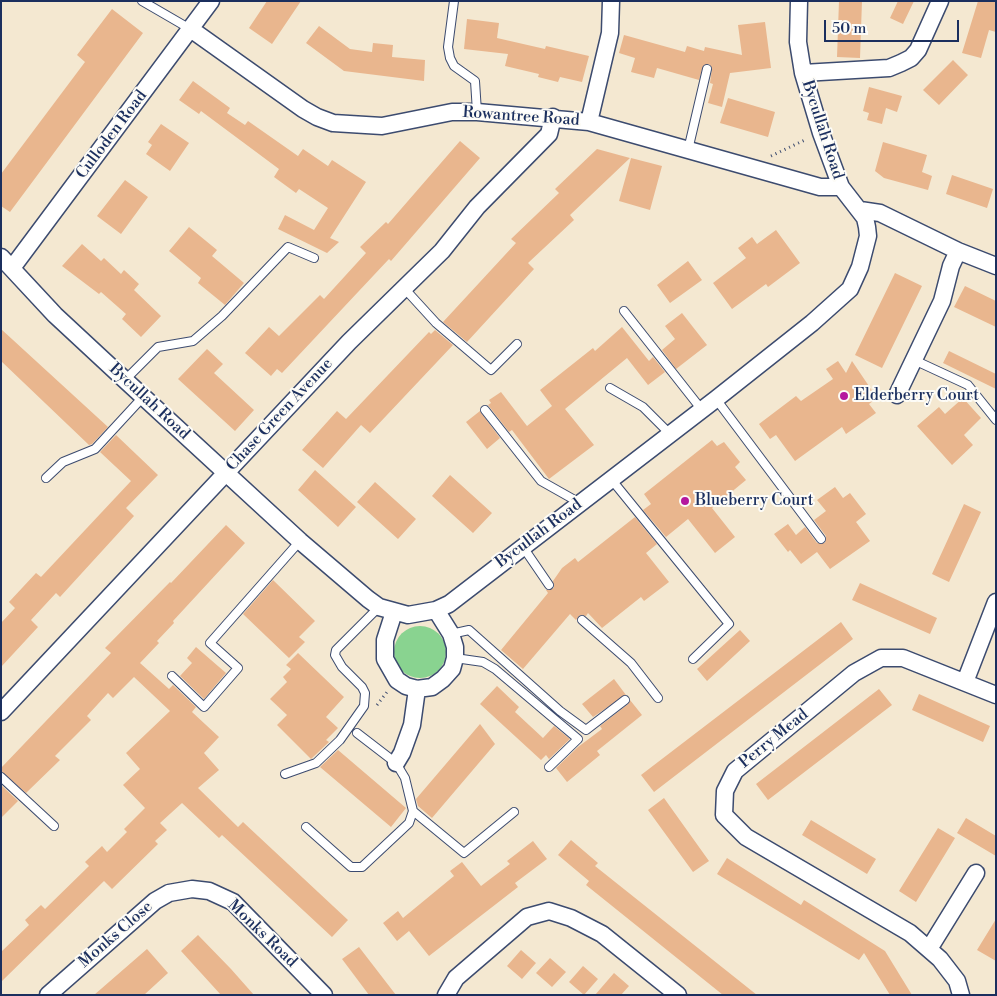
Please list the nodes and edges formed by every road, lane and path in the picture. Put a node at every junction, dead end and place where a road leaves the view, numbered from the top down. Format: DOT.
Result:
graph roads {
  1 [pos="142,1"];
  2 [pos="211,1"];
  3 [pos="454,1"];
  4 [pos="611,1"];
  5 [pos="799,1"];
  6 [pos="940,1"];
  7 [pos="192,30"];
  8 [pos="707,69"];
  9 [pos="803,72"];
  10 [pos="476,112"];
  11 [pos="553,117"];
  12 [pos="589,122"];
  13 [pos="821,133"];
  14 [pos="688,150"];
  15 [pos="747,167"];
  16 [pos="841,186"];
  17 [pos="860,210"];
  18 [pos="958,251"];
  19 [pos="314,258"];
  20 [pos="7,262"];
  21 [pos="996,266"];
  22 [pos="404,288"];
  23 [pos="624,311"];
  24 [pos="517,344"];
  25 [pos="914,360"];
  26 [pos="125,380"];
  27 [pos="610,388"];
  28 [pos="897,395"];
  29 [pos="143,397"];
  30 [pos="716,399"];
  31 [pos="486,410"];
  32 [pos="702,410"];
  33 [pos="996,420"];
  34 [pos="670,434"];
  35 [pos="225,472"];
  36 [pos="46,478"];
  37 [pos="611,479"];
  38 [pos="580,504"];
  39 [pos="821,539"];
  40 [pos="300,541"];
  41 [pos="523,547"];
  42 [pos="549,585"];
  43 [pos="996,602"];
  44 [pos="386,610"];
  45 [pos="436,610"];
  46 [pos="582,620"];
  47 [pos="451,634"];
  48 [pos="455,658"];
  49 [pos="693,659"];
  50 [pos="172,676"];
  51 [pos="965,682"];
  52 [pos="417,689"];
  53 [pos="996,695"];
  54 [pos="658,698"];
  55 [pos="625,700"];
  56 [pos="1,712"];
  57 [pos="356,733"];
  58 [pos="396,763"];
  59 [pos="549,767"];
  60 [pos="285,774"];
  61 [pos="1,777"];
  62 [pos="413,811"];
  63 [pos="514,812"];
  64 [pos="54,826"];
  65 [pos="306,827"];
  66 [pos="976,873"];
  67 [pos="192,889"];
  68 [pos="929,949"];
  69 [pos="48,995"];
  70 [pos="324,995"];
  71 [pos="446,995"];
  72 [pos="678,995"];
  73 [pos="961,995"];
  1 -- 7 [label="lane"];
  2 -- 7 [label="street, Culloden Road"];
  3 -- 10 [label="lane"];
  4 -- 12 [label="street"];
  5 -- 9 [label="street, Bycullah Road"];
  6 -- 9 [label="street"];
  7 -- 10 [label="street, Rowantree Road"];
  7 -- 20 [label="street, Culloden Road"];
  8 -- 14 [label="lane"];
  9 -- 13 [label="street, Bycullah Road"];
  10 -- 11 [label="street, Rowantree Road"];
  11 -- 12 [label="street, Rowantree Road"];
  11 -- 22 [label="street, Chase Green Avenue"];
  12 -- 14 [label="street, Rowantree Road"];
  13 -- 15 [label="path"];
  13 -- 16 [label="street, Bycullah Road"];
  14 -- 15 [label="street, Rowantree Road"];
  15 -- 16 [label="street, Rowantree Road"];
  16 -- 17 [label="street, Bycullah Road"];
  17 -- 18 [label="street"];
  17 -- 30 [label="street, Bycullah Road"];
  18 -- 21 [label="street"];
  18 -- 25 [label="street"];
  19 -- 26 [label="lane"];
  20 -- 26 [label="street, Bycullah Road"];
  22 -- 24 [label="lane"];
  22 -- 35 [label="street, Chase Green Avenue"];
  23 -- 32 [label="lane"];
  25 -- 28 [label="street"];
  25 -- 33 [label="lane"];
  26 -- 29 [label="street, Bycullah Road"];
  27 -- 34 [label="lane"];
  29 -- 35 [label="street, Bycullah Road"];
  29 -- 36 [label="lane"];
  30 -- 32 [label="street, Bycullah Road"];
  30 -- 39 [label="lane"];
  31 -- 38 [label="lane"];
  32 -- 34 [label="street, Bycullah Road"];
  34 -- 37 [label="street, Bycullah Road"];
  35 -- 40 [label="street, Bycullah Road"];
  35 -- 56 [label="street, Chase Green Avenue"];
  37 -- 38 [label="street, Bycullah Road"];
  37 -- 49 [label="lane"];
  38 -- 41 [label="street, Bycullah Road"];
  40 -- 44 [label="street, Bycullah Road"];
  40 -- 50 [label="lane"];
  41 -- 42 [label="lane"];
  41 -- 45 [label="street, Bycullah Road"];
  43 -- 51 [label="street"];
  44 -- 45 [label="street, Bycullah Road"];
  44 -- 52 [label="street"];
  44 -- 60 [label="lane"];
  45 -- 47 [label="street"];
  46 -- 54 [label="lane"];
  47 -- 48 [label="street"];
  47 -- 55 [label="lane"];
  48 -- 52 [label="street"];
  48 -- 59 [label="lane"];
  51 -- 53 [label="street, Perry Mead"];
  51 -- 68 [label="street, Perry Mead"];
  52 -- 58 [label="street"];
  57 -- 58 [label="lane"];
  58 -- 62 [label="lane"];
  61 -- 64 [label="lane"];
  62 -- 63 [label="lane"];
  62 -- 65 [label="lane"];
  66 -- 68 [label="street"];
  67 -- 69 [label="street, Monks Close"];
  67 -- 70 [label="street, Monks Road"];
  68 -- 73 [label="street, Perry Mead"];
  71 -- 72 [label="street"];
}
